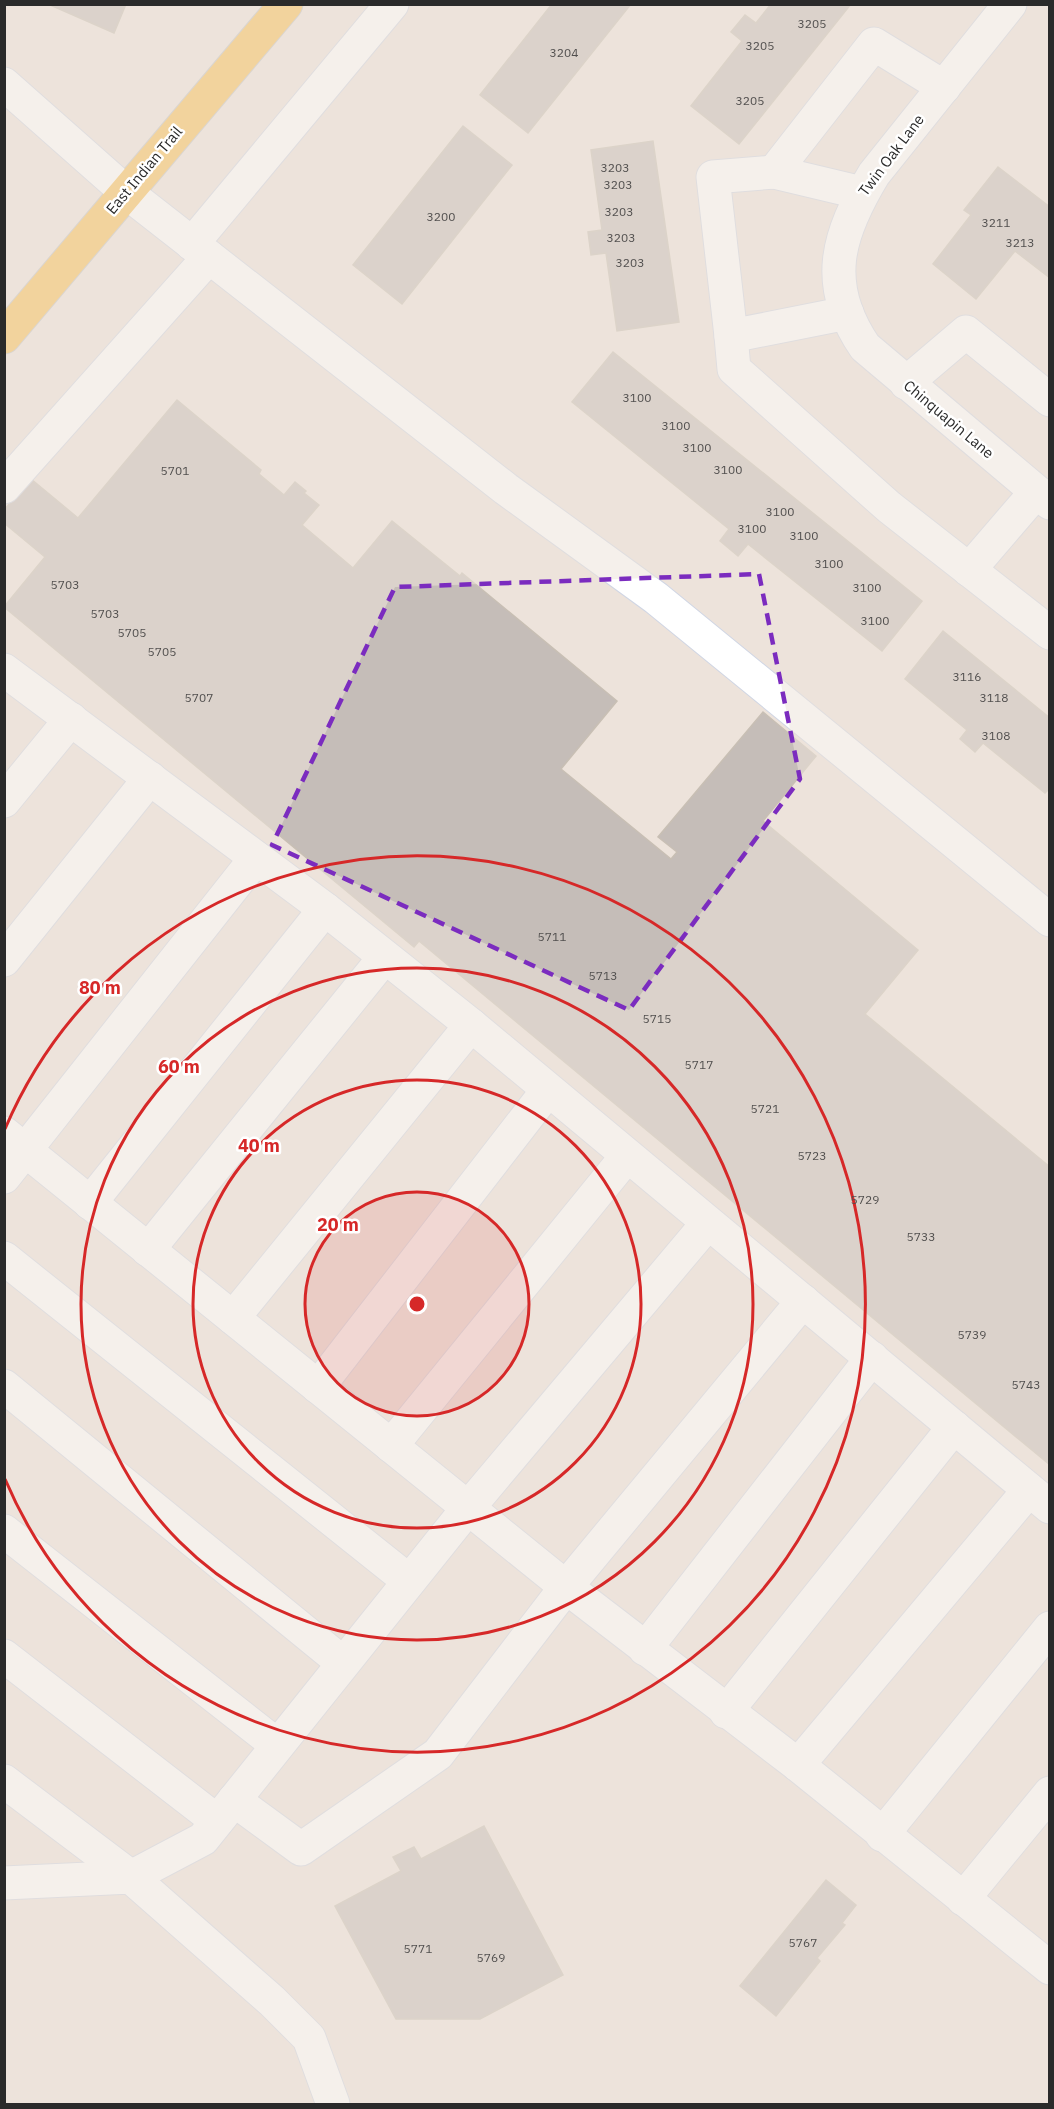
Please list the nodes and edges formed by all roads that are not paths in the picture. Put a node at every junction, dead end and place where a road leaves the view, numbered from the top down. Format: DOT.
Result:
graph roads {
  1 [pos="286,4"];
  2 [pos="392,4"];
  3 [pos="1010,4"];
  4 [pos="4,84"];
  5 [pos="944,87"];
  6 [pos="774,172"];
  7 [pos="126,192"];
  8 [pos="862,193"];
  9 [pos="201,250"];
  10 [pos="850,322"];
  11 [pos="731,336"];
  12 [pos="4,337"];
  13 [pos="906,383"];
  14 [pos="1050,400"];
  15 [pos="4,487"];
  16 [pos="1043,497"];
  17 [pos="969,570"];
  18 [pos="1050,633"];
  19 [pos="4,670"];
  20 [pos="71,719"];
  21 [pos="150,778"];
  22 [pos="4,801"];
  23 [pos="256,858"];
  24 [pos="325,909"];
  25 [pos="1050,920"];
  26 [pos="384,958"];
  27 [pos="4,960"];
  28 [pos="471,1025"];
  29 [pos="548,1090"];
  30 [pos="15,1142"];
  31 [pos="627,1156"];
  32 [pos="4,1177"];
  33 [pos="90,1203"];
  34 [pos="708,1223"];
  35 [pos="148,1250"];
  36 [pos="4,1257"];
  37 [pos="803,1301"];
  38 [pos="232,1318"];
  39 [pos="872,1358"];
  40 [pos="4,1386"];
  41 [pos="318,1387"];
  42 [pos="954,1427"];
  43 [pos="391,1446"];
  44 [pos="1040,1499"];
  45 [pos="468,1508"];
  46 [pos="4,1531"];
  47 [pos="409,1581"];
  48 [pos="566,1587"];
  49 [pos="1050,1628"];
  50 [pos="645,1649"];
  51 [pos="4,1656"];
  52 [pos="343,1663"];
  53 [pos="726,1712"];
  54 [pos="277,1746"];
  55 [pos="798,1765"];
  56 [pos="4,1781"];
  57 [pos="1050,1793"];
  58 [pos="225,1810"];
  59 [pos="882,1835"];
  60 [pos="131,1876"];
  61 [pos="4,1883"];
  62 [pos="963,1899"];
  63 [pos="1050,1968"];
  64 [pos="333,2104"];
  1 -- 7 [label="main road, East Indian Trail"];
  2 -- 9 [label="street"];
  3 -- 5 [label="street, Twin Oak Lane"];
  4 -- 7 [label="street"];
  5 -- 6 [label="street"];
  5 -- 8 [label="street, Twin Oak Lane"];
  6 -- 8 [label="street"];
  6 -- 11 [label="street"];
  7 -- 9 [label="street"];
  7 -- 12 [label="main road, East Indian Trail"];
  8 -- 10 [label="street, Twin Oak Lane"];
  9 -- 15 [label="street"];
  9 -- 25 [label="street"];
  10 -- 11 [label="street"];
  10 -- 13 [label="street, Chinquapin Lane"];
  11 -- 17 [label="street"];
  13 -- 14 [label="street"];
  13 -- 16 [label="street, Chinquapin Lane"];
  16 -- 17 [label="street"];
  17 -- 18 [label="street"];
  19 -- 20 [label="street"];
  20 -- 21 [label="street"];
  20 -- 22 [label="street"];
  21 -- 23 [label="street"];
  21 -- 27 [label="street"];
  23 -- 24 [label="street"];
  23 -- 30 [label="street"];
  24 -- 26 [label="street"];
  24 -- 33 [label="street"];
  26 -- 28 [label="street"];
  26 -- 35 [label="street"];
  28 -- 29 [label="street"];
  28 -- 38 [label="street"];
  29 -- 31 [label="street"];
  29 -- 41 [label="street"];
  30 -- 32 [label="street"];
  30 -- 33 [label="street"];
  31 -- 34 [label="street"];
  31 -- 43 [label="street"];
  33 -- 35 [label="street"];
  34 -- 37 [label="street"];
  34 -- 45 [label="street"];
  35 -- 38 [label="street"];
  36 -- 47 [label="street"];
  37 -- 39 [label="street"];
  37 -- 48 [label="street"];
  38 -- 41 [label="street"];
  39 -- 42 [label="street"];
  39 -- 50 [label="street"];
  40 -- 52 [label="street"];
  41 -- 43 [label="street"];
  42 -- 44 [label="street"];
  42 -- 53 [label="street"];
  43 -- 45 [label="street"];
  44 -- 55 [label="street"];
  45 -- 47 [label="street"];
  45 -- 48 [label="street"];
  46 -- 54 [label="street"];
  47 -- 52 [label="street"];
  48 -- 50 [label="street"];
  48 -- 58 [label="street"];
  49 -- 59 [label="street"];
  50 -- 53 [label="street"];
  51 -- 58 [label="street"];
  52 -- 54 [label="street"];
  53 -- 55 [label="street"];
  54 -- 58 [label="street"];
  55 -- 59 [label="street"];
  56 -- 60 [label="street"];
  57 -- 62 [label="street"];
  58 -- 60 [label="street"];
  59 -- 62 [label="street"];
  60 -- 61 [label="street"];
  60 -- 64 [label="street"];
  62 -- 63 [label="street"];
}
